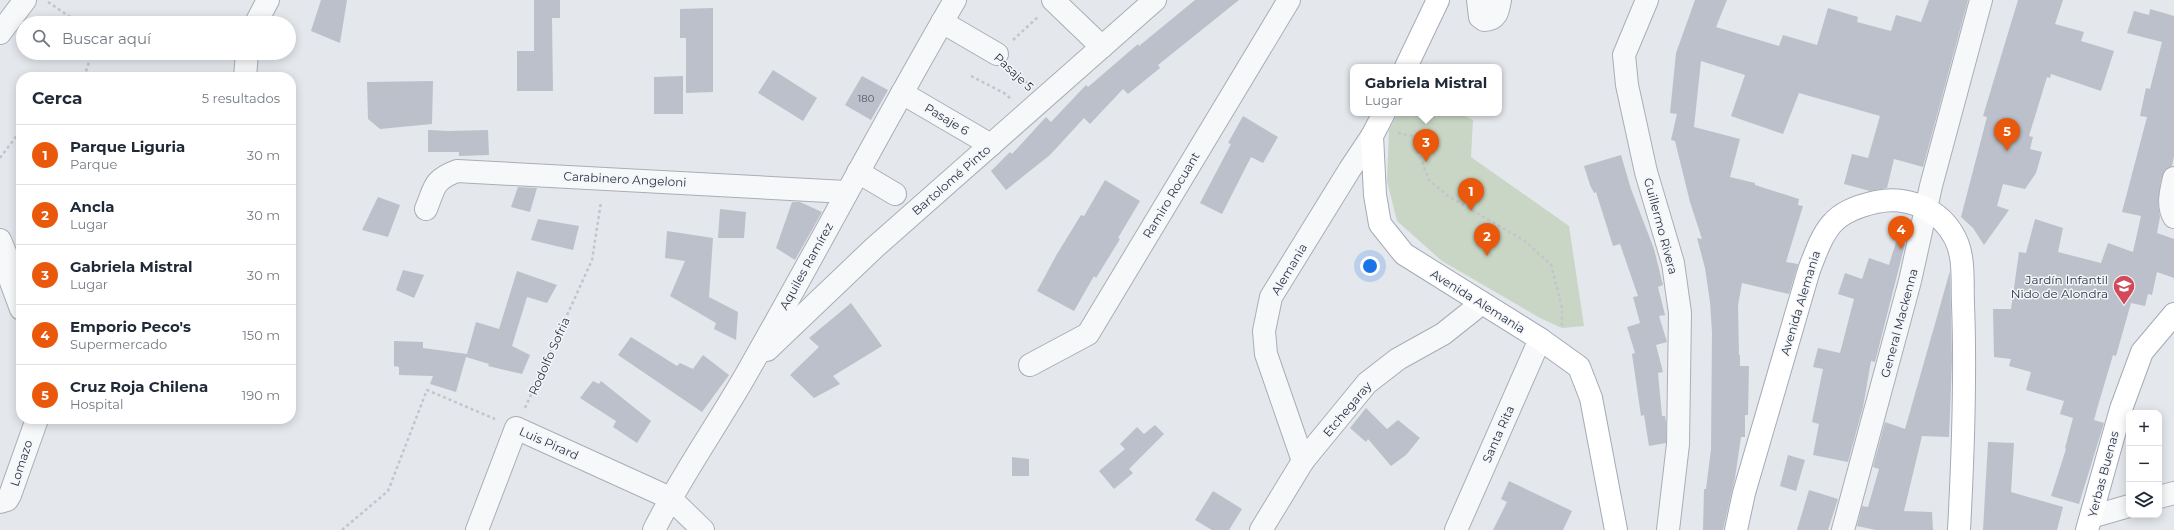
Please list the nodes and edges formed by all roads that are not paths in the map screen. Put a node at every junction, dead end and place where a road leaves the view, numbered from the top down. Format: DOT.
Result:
graph roads {
  1 [pos="25,0"];
  2 [pos="268,0"];
  3 [pos="955,0"];
  4 [pos="1154,0"];
  5 [pos="1289,0"];
  6 [pos="1438,0"];
  7 [pos="1478,0"];
  8 [pos="1500,0"];
  9 [pos="1647,0"];
  10 [pos="1981,0"];
  11 [pos="1054,1"];
  12 [pos="260,16"];
  13 [pos="942,22"];
  14 [pos="0,33"];
  15 [pos="1102,47"];
  16 [pos="997,54"];
  17 [pos="247,60"];
  18 [pos="1407,64"];
  19 [pos="246,72"];
  20 [pos="902,93"];
  21 [pos="1382,116"];
  22 [pos="1372,136"];
  23 [pos="991,145"];
  24 [pos="858,172"];
  25 [pos="2174,178"];
  26 [pos="846,192"];
  27 [pos="895,194"];
  28 [pos="1926,207"];
  29 [pos="426,209"];
  30 [pos="2174,217"];
  31 [pos="0,240"];
  32 [pos="16,296"];
  33 [pos="1482,304"];
  34 [pos="2174,314"];
  35 [pos="1540,339"];
  36 [pos="752,365"];
  37 [pos="1030,365"];
  38 [pos="35,424"];
  39 [pos="1303,461"];
  40 [pos="2174,493"];
  41 [pos="2162,496"];
  42 [pos="670,498"];
  43 [pos="0,502"];
  44 [pos="2126,507"];
  45 [pos="2089,524"];
  46 [pos="477,530"];
  47 [pos="654,530"];
  48 [pos="703,530"];
  49 [pos="1261,530"];
  50 [pos="1456,530"];
  51 [pos="1616,530"];
  52 [pos="1668,530"];
  53 [pos="1736,530"];
  54 [pos="1843,530"];
  55 [pos="1959,530"];
  1 -- 14 [label="street"];
  2 -- 12 [label="street"];
  3 -- 13 [label="street, Aquiles Ramírez"];
  4 -- 15 [label="street, Bartolomé Pinto"];
  5 -- 37 [label="street, Ramiro Rocuant"];
  6 -- 18 [label="main road"];
  7 -- 8 [label="street"];
  9 -- 52 [label="street, Guillermo Rivera"];
  10 -- 28 [label="street, General Mackenna"];
  11 -- 15 [label="street"];
  13 -- 16 [label="street, Pasaje 5"];
  13 -- 20 [label="street, Aquiles Ramírez"];
  15 -- 23 [label="street, Bartolomé Pinto"];
  17 -- 19 [label="street"];
  20 -- 23 [label="street, Pasaje 6"];
  20 -- 24 [label="street, Aquiles Ramírez"];
  21 -- 22 [label="main road"];
  22 -- 33 [label="main road, Avenida Alemania"];
  22 -- 39 [label="street, Alemania"];
  23 -- 36 [label="street, Bartolomé Pinto"];
  24 -- 26 [label="street, Aquiles Ramírez"];
  24 -- 27 [label="street"];
  25 -- 30 [label="street"];
  26 -- 29 [label="street, Carabinero Angeloni"];
  26 -- 36 [label="street, Aquiles Ramírez"];
  28 -- 53 [label="main road, Avenida Alemania"];
  28 -- 54 [label="street, General Mackenna"];
  28 -- 55 [label="main road, Avenida Alemania"];
  31 -- 32 [label="street"];
  33 -- 35 [label="main road, Avenida Alemania"];
  33 -- 39 [label="street, Etchegaray"];
  34 -- 45 [label="main road, Yerbas Buenas"];
  35 -- 50 [label="street, Santa Rita"];
  35 -- 51 [label="main road, Avenida Alemania"];
  36 -- 42 [label="street, Aquiles Ramírez"];
  38 -- 43 [label="street, Lomazo"];
  39 -- 49 [label="street, Etchegaray"];
  40 -- 41 [label="street"];
  42 -- 46 [label="street, Luis Pirard"];
  42 -- 47 [label="street, Aquiles Ramírez"];
  42 -- 48 [label="street, Luis Pirard"];
  44 -- 45 [label="street"];
}
